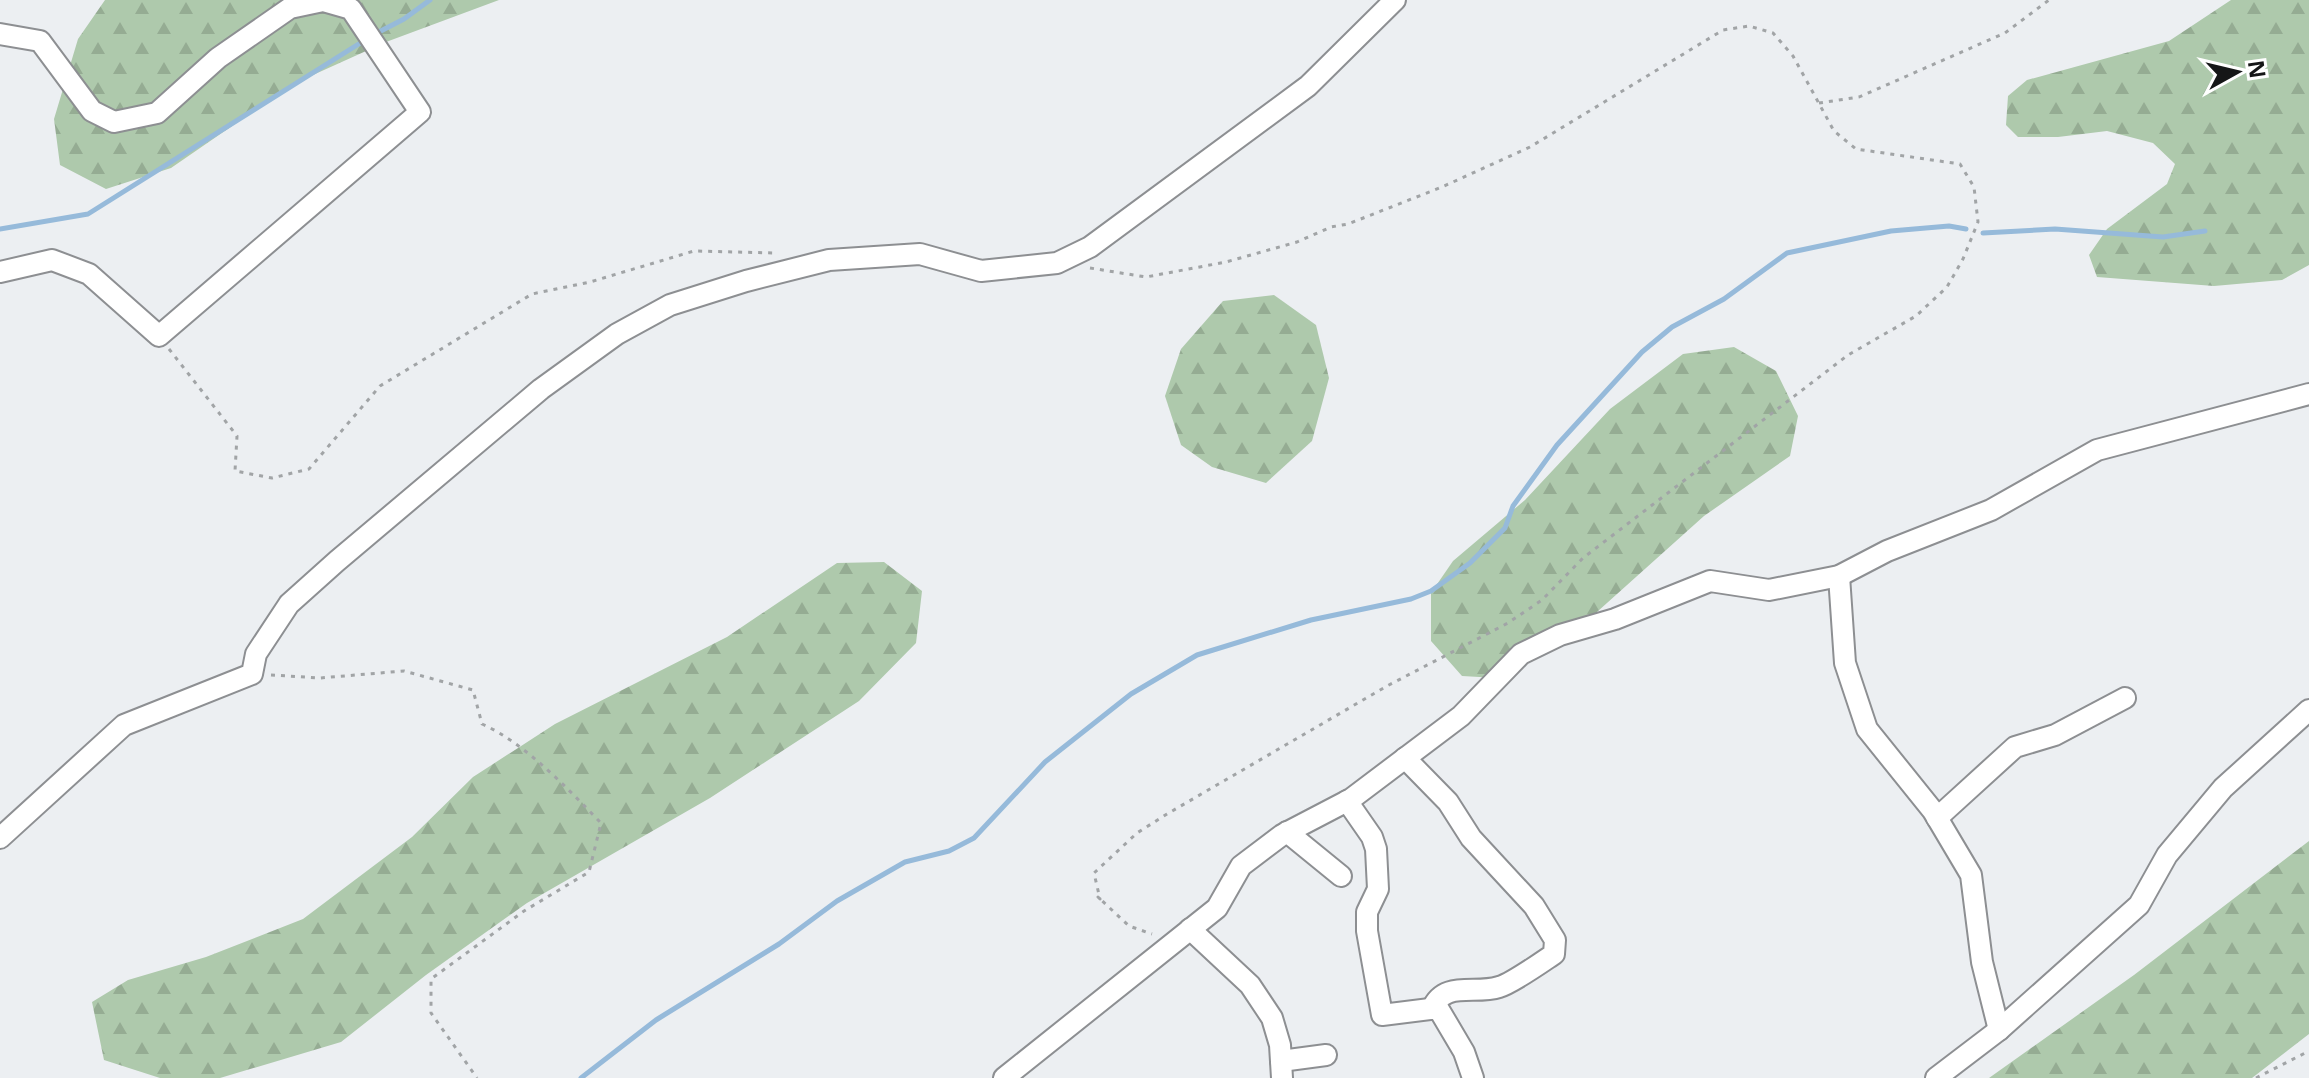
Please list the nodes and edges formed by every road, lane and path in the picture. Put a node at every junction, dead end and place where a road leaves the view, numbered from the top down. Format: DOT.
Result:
graph roads {
  1 [pos="1395,0"];
  2 [pos="2049,0"];
  3 [pos="0,34"];
  4 [pos="1819,103"];
  5 [pos="789,254"];
  6 [pos="1086,268"];
  7 [pos="0,272"];
  8 [pos="159,336"];
  9 [pos="2309,394"];
  10 [pos="1839,576"];
  11 [pos="252,674"];
  12 [pos="2125,698"];
  13 [pos="2309,710"];
  14 [pos="1405,758"];
  15 [pos="1347,801"];
  16 [pos="1937,818"];
  17 [pos="1287,832"];
  18 [pos="0,838"];
  19 [pos="1341,876"];
  20 [pos="1182,935"];
  21 [pos="1432,1009"];
  22 [pos="1999,1030"];
  23 [pos="2309,1051"];
  24 [pos="1326,1055"];
  25 [pos="1281,1070"];
  26 [pos="477,1078"];
  27 [pos="1004,1078"];
  28 [pos="1473,1078"];
  29 [pos="1936,1078"];
  30 [pos="2256,1078"];
  1 -- 11 [label="street"];
  2 -- 4 [label="path"];
  3 -- 8 [label="street"];
  4 -- 6 [label="path"];
  4 -- 20 [label="path"];
  5 -- 8 [label="path"];
  7 -- 8 [label="street"];
  9 -- 10 [label="street"];
  10 -- 14 [label="street"];
  10 -- 16 [label="street"];
  11 -- 18 [label="street"];
  11 -- 26 [label="path"];
  12 -- 16 [label="street"];
  13 -- 22 [label="street"];
  14 -- 15 [label="street"];
  14 -- 21 [label="street"];
  15 -- 17 [label="street"];
  15 -- 21 [label="street"];
  16 -- 22 [label="street"];
  17 -- 19 [label="street"];
  17 -- 20 [label="street"];
  20 -- 25 [label="street"];
  20 -- 27 [label="street"];
  21 -- 28 [label="street"];
  22 -- 29 [label="street"];
  23 -- 30 [label="path"];
  24 -- 25 [label="street"];
}
